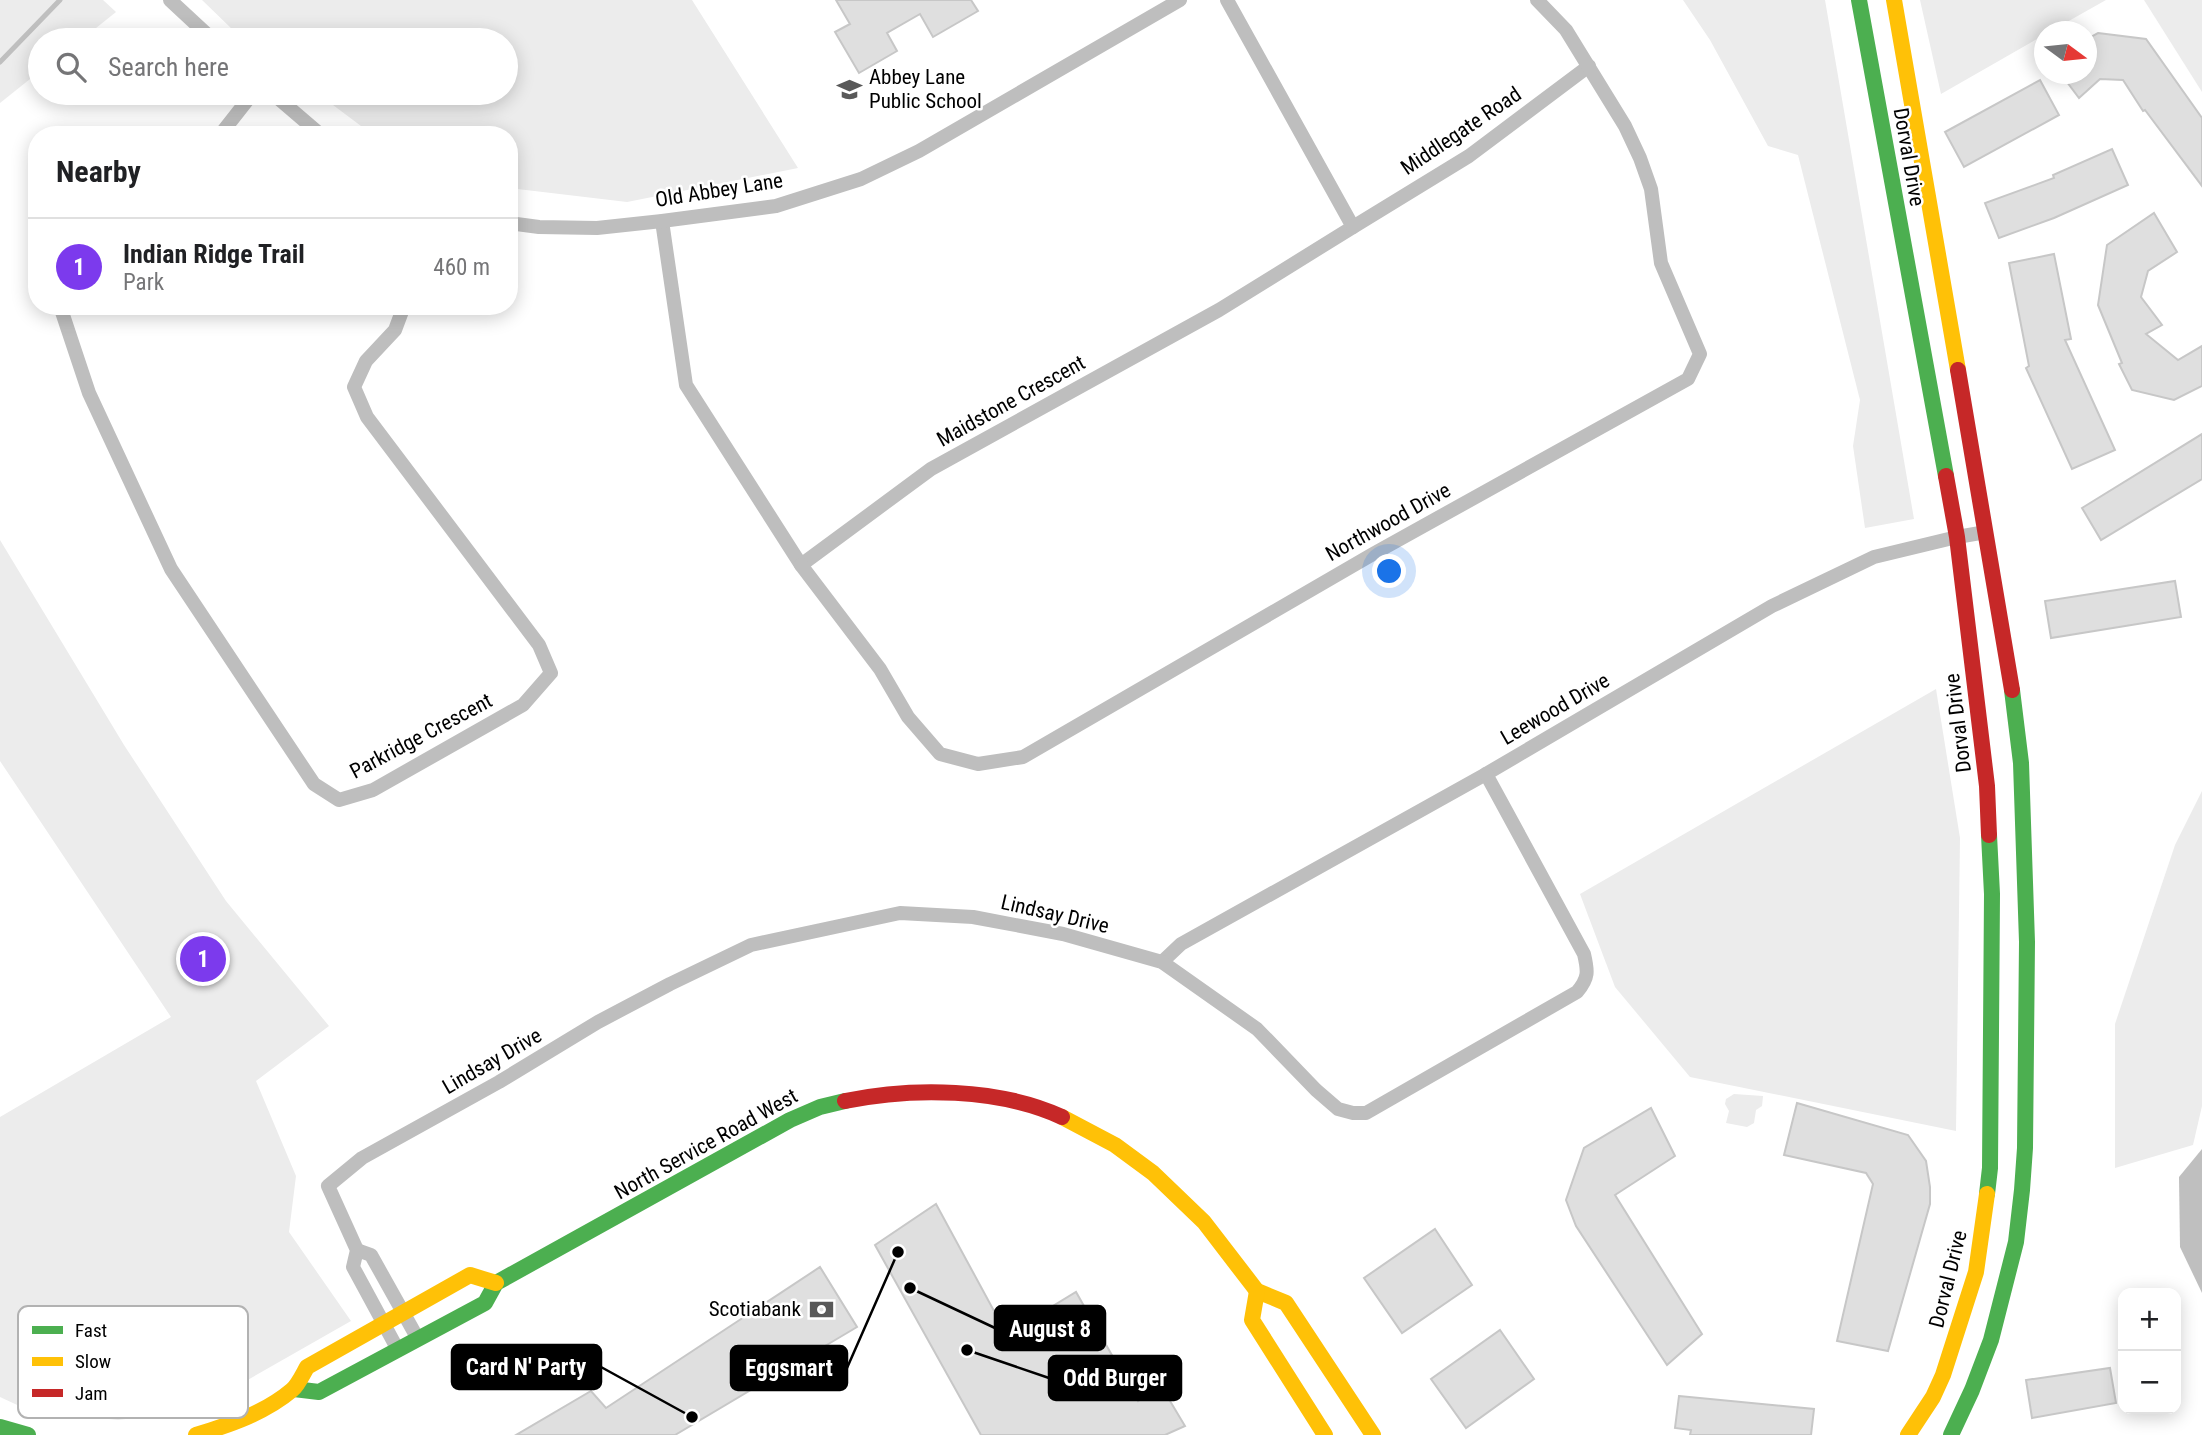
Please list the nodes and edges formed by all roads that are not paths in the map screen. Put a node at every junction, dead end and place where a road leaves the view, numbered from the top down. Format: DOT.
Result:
graph roads {
  1 [pos="170,0"];
  2 [pos="1180,0"];
  3 [pos="1227,0"];
  4 [pos="1537,0"];
  5 [pos="1859,0"];
  6 [pos="1894,0"];
  7 [pos="200,28"];
  8 [pos="1589,66"];
  9 [pos="244,105"];
  10 [pos="286,105"];
  11 [pos="227,126"];
  12 [pos="310,126"];
  13 [pos="662,221"];
  14 [pos="518,224"];
  15 [pos="1353,227"];
  16 [pos="63,315"];
  17 [pos="401,315"];
  18 [pos="1986,532"];
  19 [pos="1957,537"];
  20 [pos="801,565"];
  21 [pos="1486,774"];
  22 [pos="1161,962"];
  23 [pos="357,1250"];
  24 [pos="496,1283"];
  25 [pos="1256,1291"];
  26 [pos="403,1313"];
  27 [pos="385,1324"];
  28 [pos="418,1339"];
  29 [pos="398,1350"];
  30 [pos="294,1389"];
  31 [pos="248,1417"];
  32 [pos="245,1418"];
  33 [pos="0,1427"];
  34 [pos="27,1435"];
  35 [pos="196,1435"];
  36 [pos="1325,1435"];
  37 [pos="1373,1435"];
  38 [pos="1908,1435"];
  39 [pos="1951,1435"];
  1 -- 7 [label="street"];
  2 -- 13 [label="street, Old Abbey Lane"];
  3 -- 15 [label="street"];
  4 -- 8 [label="street, Northwood Drive"];
  5 -- 19 [label="main road, Dorval Drive"];
  6 -- 18 [label="main road, Dorval Drive"];
  8 -- 15 [label="street, Middlegate Road"];
  8 -- 20 [label="street, Northwood Drive"];
  9 -- 11 [label="street"];
  10 -- 12 [label="street"];
  13 -- 14 [label="street, Old Abbey Lane"];
  13 -- 20 [label="street"];
  15 -- 20 [label="street, Maidstone Crescent"];
  16 -- 17 [label="street, Parkridge Crescent"];
  18 -- 19 [label="street, Leewood Drive"];
  18 -- 39 [label="main road, Dorval Drive"];
  19 -- 21 [label="street, Leewood Drive"];
  19 -- 38 [label="main road, Dorval Drive"];
  21 -- 22 [label="street, Leewood Drive"];
  21 -- 22 [label="street, Lindsay Drive"];
  22 -- 23 [label="street, Lindsay Drive"];
  23 -- 26 [label="street, Lindsay Drive"];
  23 -- 27 [label="street, Lindsay Drive"];
  24 -- 25 [label="main road, North Service Road West"];
  24 -- 26 [label="main road"];
  24 -- 28 [label="main road, North Service Road West"];
  25 -- 36 [label="main road"];
  25 -- 37 [label="main road, North Service Road West"];
  26 -- 27 [label="main road"];
  26 -- 28 [label="street, Lindsay Drive"];
  27 -- 29 [label="street, Lindsay Drive"];
  27 -- 30 [label="main road"];
  28 -- 29 [label="main road, North Service Road West"];
  29 -- 30 [label="main road"];
  30 -- 31 [label="main road"];
  32 -- 35 [label="main road"];
  33 -- 34 [label="main road"];
}
